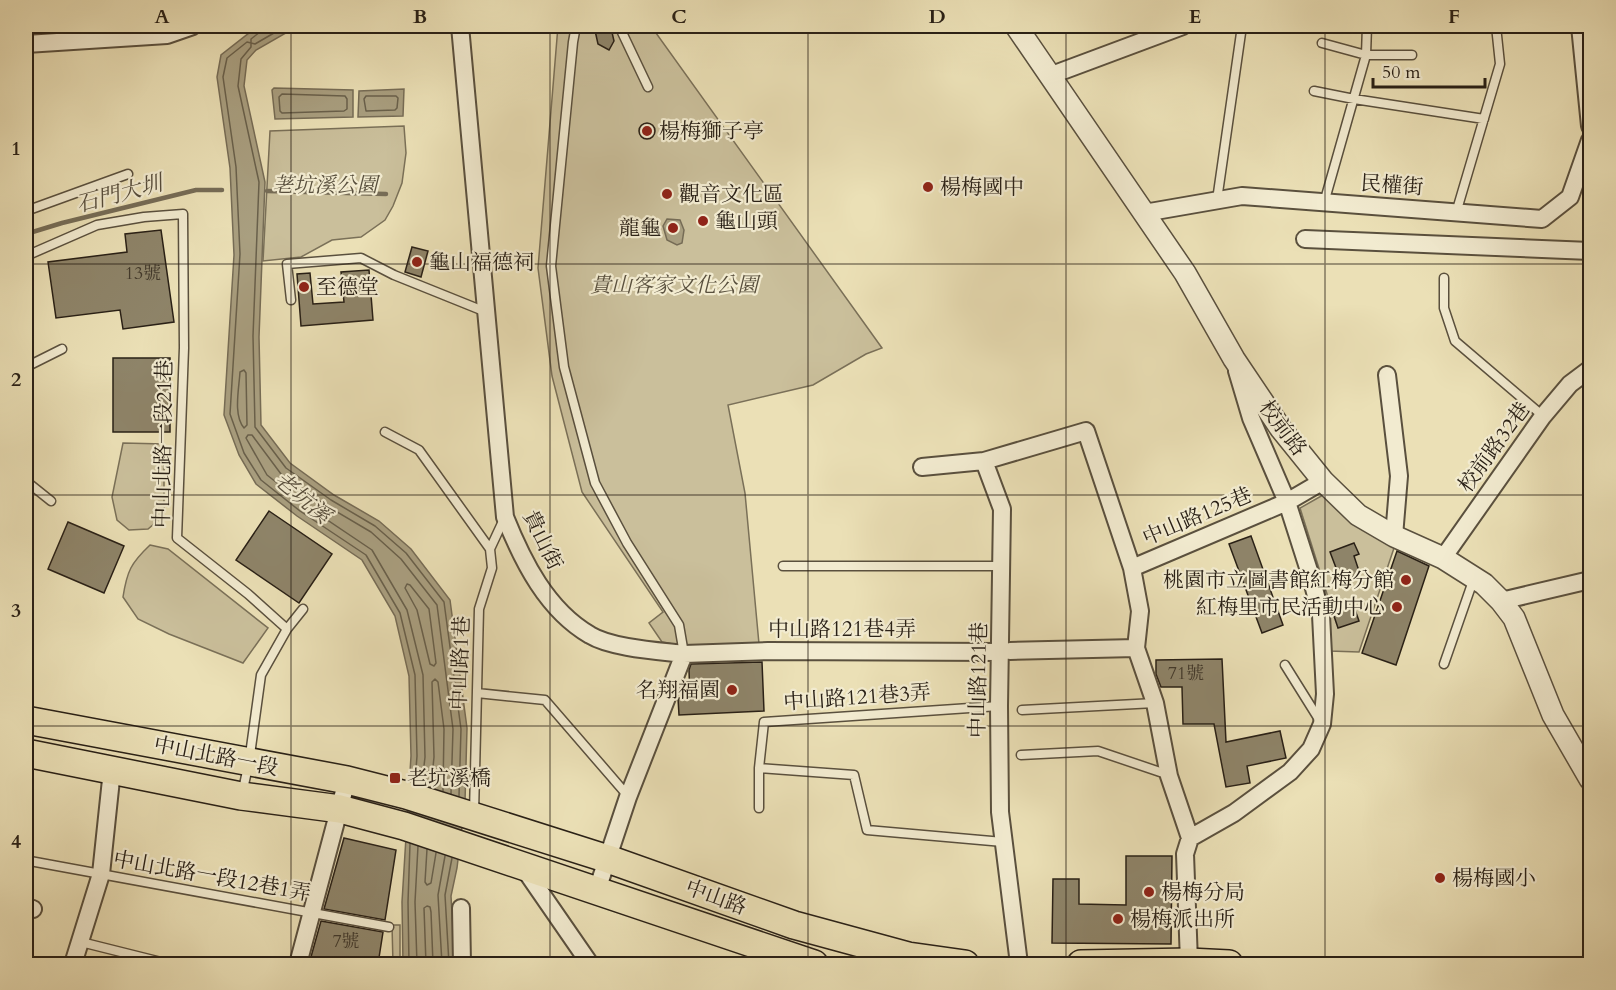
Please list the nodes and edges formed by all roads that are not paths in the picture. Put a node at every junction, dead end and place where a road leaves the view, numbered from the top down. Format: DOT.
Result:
graph roads {
  1 [pos="193,26"];
  2 [pos="459,26"];
  3 [pos="576,26"];
  4 [pos="620,26"];
  5 [pos="1016,26"];
  6 [pos="1183,26"];
  7 [pos="1242,26"];
  8 [pos="1367,26"];
  9 [pos="1496,26"];
  10 [pos="1580,26"];
  11 [pos="1322,42"];
  12 [pos="26,44"];
  13 [pos="1366,55"];
  14 [pos="1412,56"];
  15 [pos="1049,76"];
  16 [pos="648,87"];
  17 [pos="1314,91"];
  18 [pos="1354,99"];
  19 [pos="1484,119"];
  20 [pos="1590,126"];
  21 [pos="1590,140"];
  22 [pos="128,174"];
  23 [pos="1217,201"];
  24 [pos="1324,203"];
  25 [pos="26,211"];
  26 [pos="1144,213"];
  27 [pos="1456,213"];
  28 [pos="1305,239"];
  29 [pos="1590,251"];
  30 [pos="26,256"];
  31 [pos="1444,278"];
  32 [pos="291,300"];
  33 [pos="486,312"];
  34 [pos="62,349"];
  35 [pos="1234,359"];
  36 [pos="26,367"];
  37 [pos="1590,369"];
  38 [pos="1387,375"];
  39 [pos="1543,416"];
  40 [pos="385,432"];
  41 [pos="984,461"];
  42 [pos="922,467"];
  43 [pos="26,481"];
  44 [pos="1323,481"];
  45 [pos="51,501"];
  46 [pos="1287,502"];
  47 [pos="505,517"];
  48 [pos="1394,536"];
  49 [pos="490,549"];
  50 [pos="1443,558"];
  51 [pos="783,566"];
  52 [pos="1001,566"];
  53 [pos="1132,568"];
  54 [pos="1474,578"];
  55 [pos="1590,580"];
  56 [pos="1501,601"];
  57 [pos="303,609"];
  58 [pos="287,629"];
  59 [pos="1136,648"];
  60 [pos="1005,651"];
  61 [pos="684,654"];
  62 [pos="1444,664"];
  63 [pos="1285,665"];
  64 [pos="477,693"];
  65 [pos="1155,703"];
  66 [pos="999,706"];
  67 [pos="1022,710"];
  68 [pos="26,720"];
  69 [pos="1322,724"];
  70 [pos="26,753"];
  71 [pos="1021,755"];
  72 [pos="249,762"];
  73 [pos="759,768"];
  74 [pos="112,770"];
  75 [pos="1169,776"];
  76 [pos="1590,779"];
  77 [pos="347,780"];
  78 [pos="241,796"];
  79 [pos="628,796"];
  80 [pos="759,808"];
  81 [pos="340,809"];
  82 [pos="472,816"];
  83 [pos="1190,838"];
  84 [pos="1003,842"];
  85 [pos="465,845"];
  86 [pos="608,859"];
  87 [pos="30,861"];
  88 [pos="523,866"];
  89 [pos="101,874"];
  90 [pos="597,890"];
  91 [pos="461,908"];
  92 [pos="312,913"];
  93 [pos="794,925"];
  94 [pos="389,927"];
  95 [pos="81,942"];
  96 [pos="784,960"];
  97 [pos="1190,962"];
  98 [pos="73,964"];
  99 [pos="169,964"];
  100 [pos="298,964"];
  101 [pos="462,964"];
  102 [pos="590,964"];
  103 [pos="814,964"];
  104 [pos="965,964"];
  105 [pos="1020,964"];
  106 [pos="1081,964"];
  107 [pos="1229,964"];
  1 -- 12 [label="street"];
  2 -- 33 [label="street, 貴山街"];
  3 -- 61 [label="lane"];
  4 -- 16 [label="lane"];
  5 -- 15 [label="street, 校前路"];
  6 -- 15 [label="street"];
  7 -- 23 [label="lane"];
  8 -- 13 [label="lane"];
  9 -- 19 [label="lane"];
  10 -- 20 [label="street"];
  11 -- 13 [label="lane"];
  13 -- 14 [label="lane"];
  13 -- 18 [label="lane"];
  15 -- 26 [label="street, 校前路"];
  17 -- 18 [label="lane"];
  18 -- 19 [label="lane"];
  18 -- 24 [label="lane"];
  19 -- 27 [label="lane"];
  21 -- 27 [label="street, 民權街"];
  22 -- 25 [label="lane"];
  23 -- 24 [label="street, 民權街"];
  23 -- 26 [label="street, 民權街"];
  24 -- 27 [label="street, 民權街"];
  26 -- 35 [label="street, 校前路"];
  28 -- 29 [label="street"];
  30 -- 58 [label="lane, 中山北路一段21巷"];
  31 -- 39 [label="lane"];
  32 -- 33 [label="lane"];
  33 -- 47 [label="street, 貴山街"];
  34 -- 36 [label="lane"];
  35 -- 44 [label="street, 校前路"];
  35 -- 46 [label="street, 中山路125巷"];
  37 -- 39 [label="street, 校前路32巷"];
  38 -- 48 [label="street"];
  39 -- 50 [label="street, 校前路32巷"];
  40 -- 49 [label="lane"];
  41 -- 42 [label="street"];
  41 -- 52 [label="street, 中山路121巷"];
  41 -- 53 [label="street"];
  43 -- 45 [label="lane"];
  44 -- 46 [label="street, 中山路125巷"];
  44 -- 48 [label="street, 校前路"];
  46 -- 53 [label="street, 中山路125巷"];
  46 -- 69 [label="street, 中山路125巷"];
  47 -- 49 [label="lane, 中山路1巷"];
  47 -- 61 [label="street, 貴山街"];
  48 -- 50 [label="street, 校前路"];
  49 -- 64 [label="lane, 中山路1巷"];
  50 -- 54 [label="street, 校前路"];
  51 -- 52 [label="lane"];
  52 -- 60 [label="street, 中山路121巷"];
  53 -- 59 [label="street, 中山路125巷"];
  54 -- 56 [label="street, 校前路"];
  54 -- 62 [label="lane"];
  55 -- 56 [label="street"];
  56 -- 76 [label="street, 校前路"];
  57 -- 58 [label="lane"];
  58 -- 72 [label="lane"];
  59 -- 60 [label="street"];
  59 -- 65 [label="street, 中山路125巷"];
  60 -- 61 [label="street, 中山路121巷4弄"];
  60 -- 66 [label="street, 中山路121巷"];
  61 -- 79 [label="street"];
  63 -- 69 [label="lane"];
  64 -- 79 [label="lane"];
  64 -- 82 [label="lane, 中山路1巷"];
  65 -- 67 [label="lane"];
  65 -- 75 [label="street, 中山路125巷"];
  66 -- 73 [label="lane, 中山路121巷3弄"];
  66 -- 84 [label="street, 中山路121巷"];
  68 -- 72 [label="main road, 中山北路一段"];
  69 -- 83 [label="street, 中山路125巷"];
  70 -- 74 [label="main road, 中山北路一段"];
  71 -- 75 [label="lane"];
  72 -- 77 [label="main road, 中山北路一段"];
  72 -- 78 [label="lane"];
  73 -- 80 [label="lane"];
  73 -- 84 [label="lane"];
  74 -- 78 [label="main road, 中山北路一段"];
  74 -- 89 [label="street"];
  75 -- 83 [label="street, 中山路125巷"];
  77 -- 81 [label="street"];
  77 -- 82 [label="main road, 中山北路一段"];
  78 -- 81 [label="main road, 中山北路一段"];
  79 -- 86 [label="street"];
  81 -- 85 [label="main road, 中山北路一段"];
  81 -- 92 [label="street"];
  82 -- 86 [label="main road, 中山路"];
  83 -- 97 [label="street, 中山路125巷"];
  84 -- 105 [label="street, 中山路121巷"];
  85 -- 88 [label="main road, 中山路"];
  86 -- 90 [label="street"];
  86 -- 93 [label="main road, 中山路"];
  87 -- 89 [label="lane, 中山北路一段12巷1弄"];
  88 -- 90 [label="main road, 中山路"];
  88 -- 102 [label="street"];
  89 -- 92 [label="lane, 中山北路一段12巷1弄"];
  89 -- 95 [label="street"];
  90 -- 96 [label="main road, 中山路"];
  91 -- 101 [label="street"];
  92 -- 94 [label="lane, 中山北路一段12巷1弄"];
  92 -- 100 [label="street"];
  93 -- 96 [label="street"];
  93 -- 104 [label="main road, 中山路"];
  95 -- 98 [label="street"];
  95 -- 99 [label="lane"];
  96 -- 103 [label="main road, 中山路"];
  97 -- 106 [label="main road"];
  97 -- 107 [label="main road"];
}
